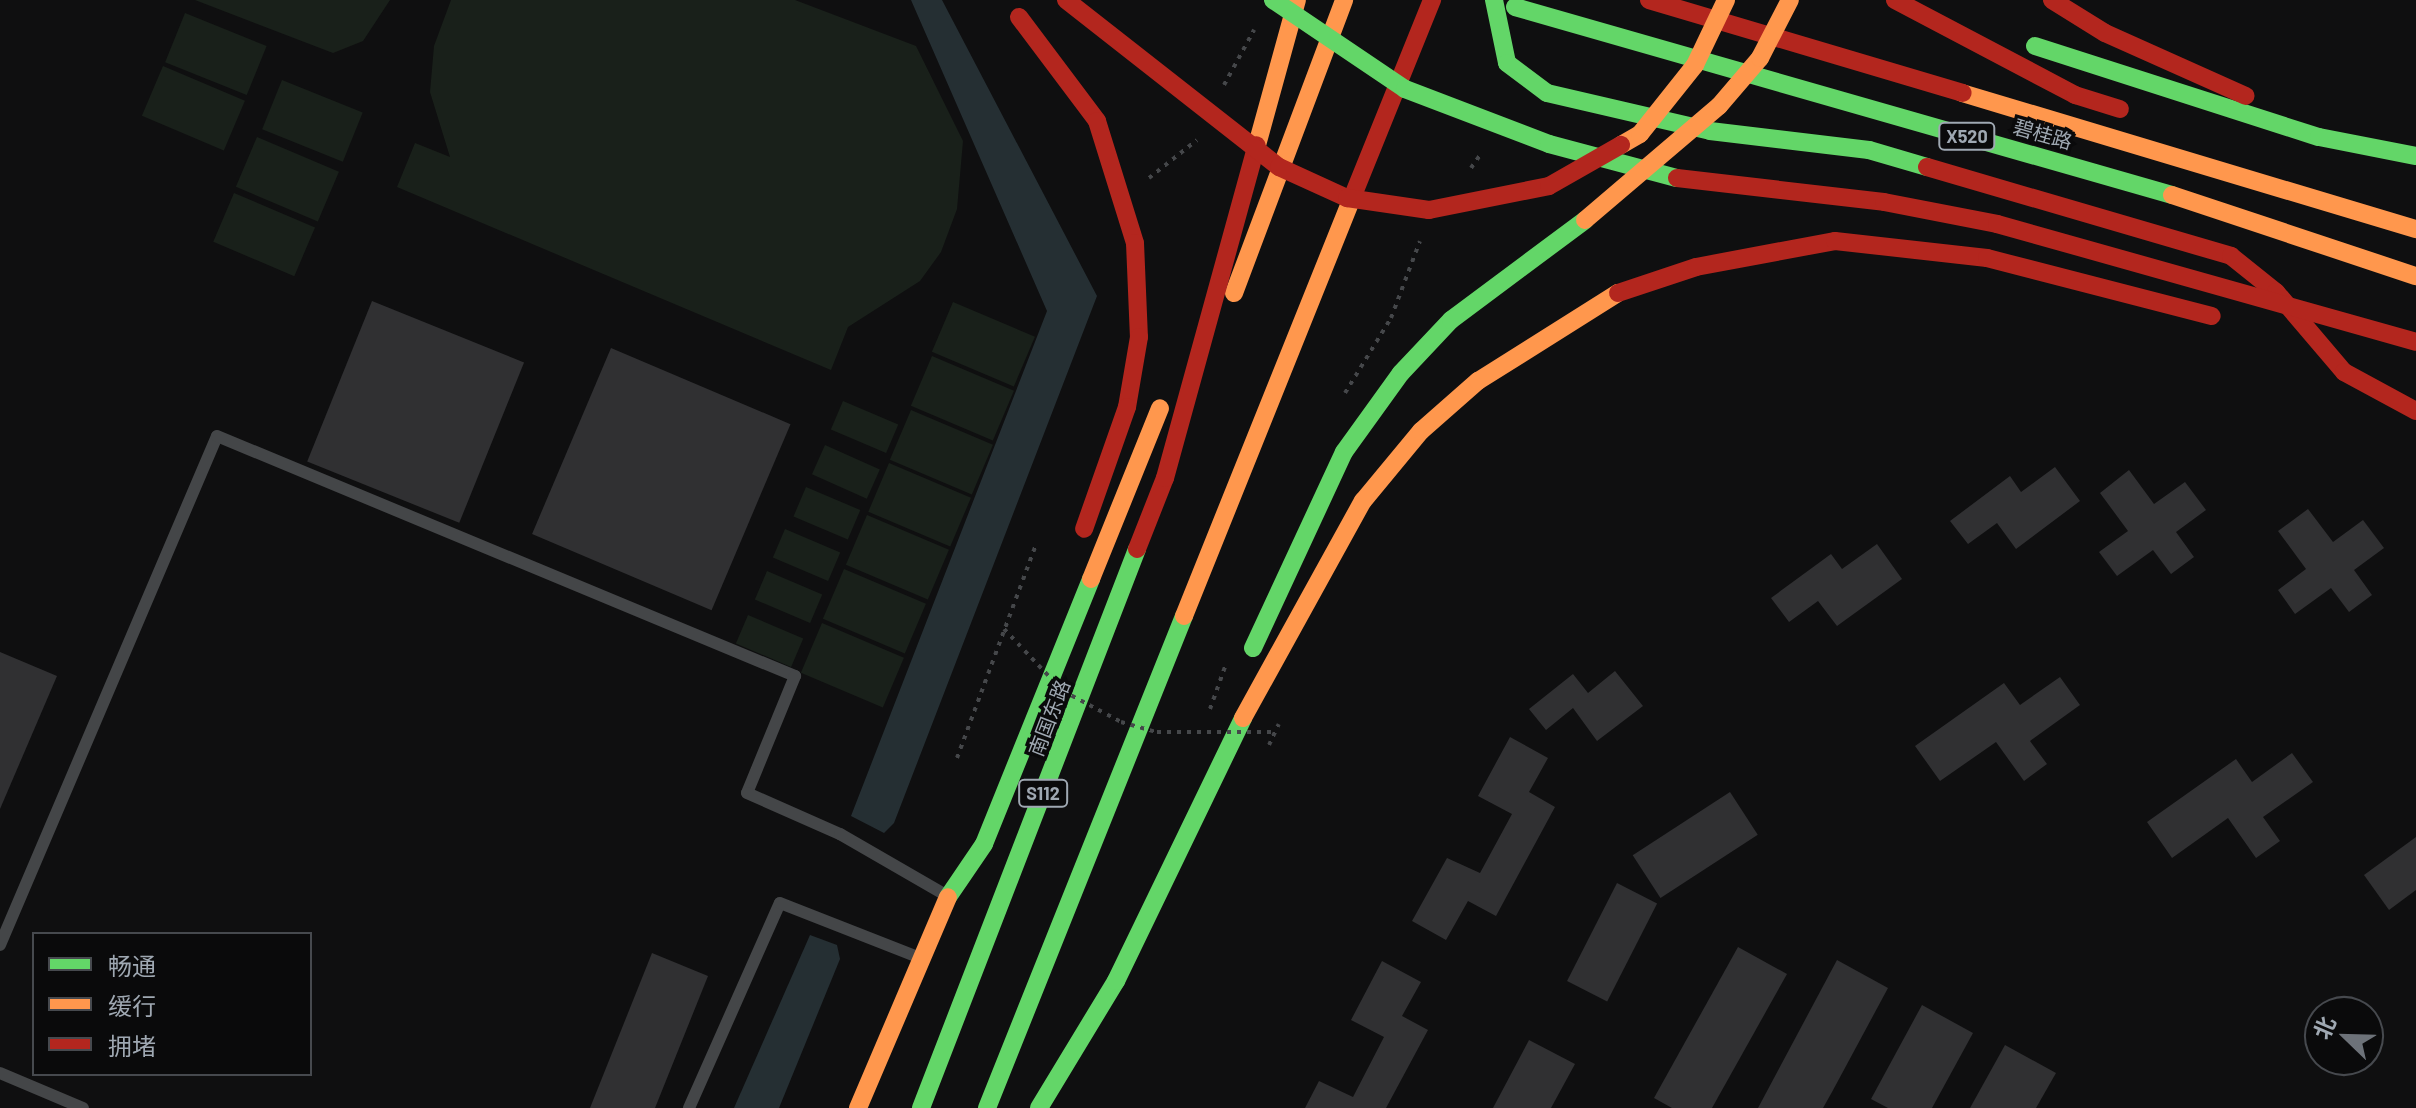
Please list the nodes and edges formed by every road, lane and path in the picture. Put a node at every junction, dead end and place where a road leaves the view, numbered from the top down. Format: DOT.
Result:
graph roads {
  1 [pos="998,0"];
  2 [pos="1066,0"];
  3 [pos="1273,0"];
  4 [pos="1297,0"];
  5 [pos="1344,0"];
  6 [pos="1422,0"];
  7 [pos="1432,0"];
  8 [pos="1494,0"];
  9 [pos="1649,0"];
  10 [pos="1726,0"];
  11 [pos="1790,0"];
  12 [pos="1895,0"];
  13 [pos="2052,0"];
  14 [pos="1515,7"];
  15 [pos="1423,22"];
  16 [pos="2016,38"];
  17 [pos="2142,116"];
  18 [pos="2416,144"];
  19 [pos="1485,148"];
  20 [pos="2416,156"];
  21 [pos="1468,172"];
  22 [pos="2262,181"];
  23 [pos="1242,204"];
  24 [pos="2416,209"];
  25 [pos="2416,229"];
  26 [pos="1424,236"];
  27 [pos="2416,276"];
  28 [pos="2233,321"];
  29 [pos="2279,333"];
  30 [pos="2416,342"];
  31 [pos="2351,349"];
  32 [pos="2378,354"];
  33 [pos="2416,362"];
  34 [pos="1341,399"];
  35 [pos="2416,411"];
  36 [pos="1165,478"];
  37 [pos="1081,537"];
  38 [pos="1035,547"];
  39 [pos="1004,629"];
  40 [pos="1046,632"];
  41 [pos="1232,647"];
  42 [pos="1275,732"];
  43 [pos="1201,733"];
  44 [pos="957,758"];
  45 [pos="1168,879"];
  46 [pos="948,897"];
  47 [pos="0,945"];
  48 [pos="922,959"];
  49 [pos="0,1073"];
  50 [pos="83,1108"];
  51 [pos="689,1108"];
  52 [pos="858,1108"];
  53 [pos="921,1108"];
  54 [pos="987,1108"];
  55 [pos="1039,1108"];
  1 -- 37 [label="main road, bridge"];
  2 -- 10 [label="main road, bridge"];
  3 -- 30 [label="main road, bridge"];
  4 -- 23 [label="main road"];
  5 -- 36 [label="main road"];
  6 -- 15 [label="main road"];
  7 -- 15 [label="main road"];
  8 -- 35 [label="main road"];
  9 -- 22 [label="main road, X520"];
  11 -- 45 [label="main road, bridge"];
  12 -- 17 [label="main road"];
  13 -- 18 [label="main road"];
  14 -- 27 [label="main road, 碧桂路 / X520"];
  15 -- 54 [label="main road"];
  16 -- 20 [label="main road"];
  19 -- 21 [label="path"];
  22 -- 24 [label="main road"];
  22 -- 25 [label="main road, X520"];
  23 -- 36 [label="main road"];
  23 -- 46 [label="main road"];
  26 -- 34 [label="path"];
  28 -- 45 [label="main road, bridge"];
  29 -- 31 [label="main road"];
  32 -- 33 [label="main road"];
  36 -- 53 [label="main road, 南国东路 / S112"];
  38 -- 39 [label="path"];
  39 -- 43 [label="path, bridge"];
  39 -- 44 [label="path"];
  40 -- 46 [label="main road, S112"];
  41 -- 43 [label="path"];
  42 -- 43 [label="path, bridge"];
  45 -- 55 [label="main road"];
  46 -- 47 [label="lane"];
  46 -- 48 [label="main road"];
  48 -- 51 [label="lane"];
  48 -- 52 [label="main road"];
  49 -- 50 [label="lane"];
}
